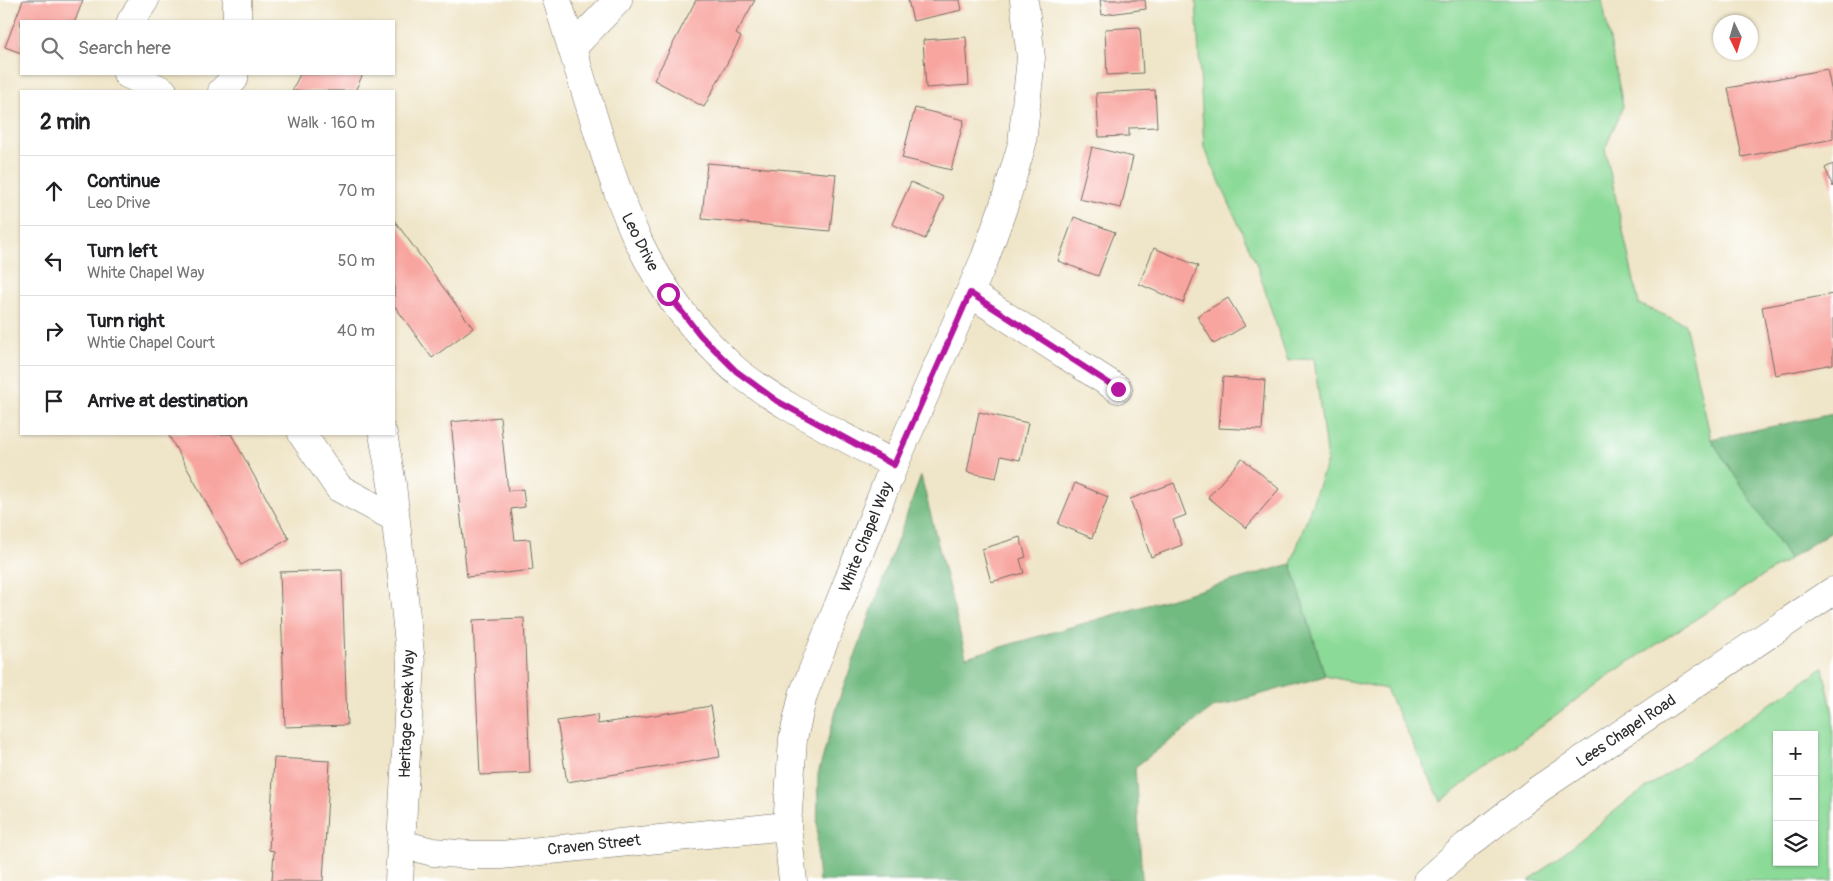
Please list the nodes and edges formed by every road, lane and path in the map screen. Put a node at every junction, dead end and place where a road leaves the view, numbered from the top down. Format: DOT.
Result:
graph roads {
  1 [pos="145,0"];
  2 [pos="237,0"];
  3 [pos="557,0"];
  4 [pos="618,0"];
  5 [pos="1024,0"];
  6 [pos="132,20"];
  7 [pos="237,20"];
  8 [pos="572,48"];
  9 [pos="129,75"];
  10 [pos="234,75"];
  11 [pos="161,90"];
  12 [pos="223,90"];
  13 [pos="970,293"];
  14 [pos="1118,389"];
  15 [pos="303,435"];
  16 [pos="383,435"];
  17 [pos="894,465"];
  18 [pos="395,518"];
  19 [pos="1833,591"];
  20 [pos="787,826"];
  21 [pos="401,844"];
  22 [pos="399,881"];
  23 [pos="792,881"];
  24 [pos="1428,881"];
  1 -- 6 [label="street"];
  2 -- 7 [label="street"];
  3 -- 8 [label="street, Leo Drive"];
  4 -- 8 [label="street"];
  5 -- 13 [label="street, White Chapel Way"];
  8 -- 17 [label="street, Leo Drive"];
  9 -- 11 [label="street"];
  10 -- 12 [label="street"];
  13 -- 14 [label="street"];
  13 -- 17 [label="street, White Chapel Way"];
  15 -- 18 [label="street"];
  16 -- 18 [label="street, Heritage Creek Way"];
  17 -- 20 [label="street, White Chapel Way"];
  18 -- 21 [label="street, Heritage Creek Way"];
  19 -- 24 [label="street, Lees Chapel Road"];
  20 -- 21 [label="street, Craven Street"];
  20 -- 23 [label="street, White Chapel Way"];
  21 -- 22 [label="street, Heritage Creek Way"];
}
